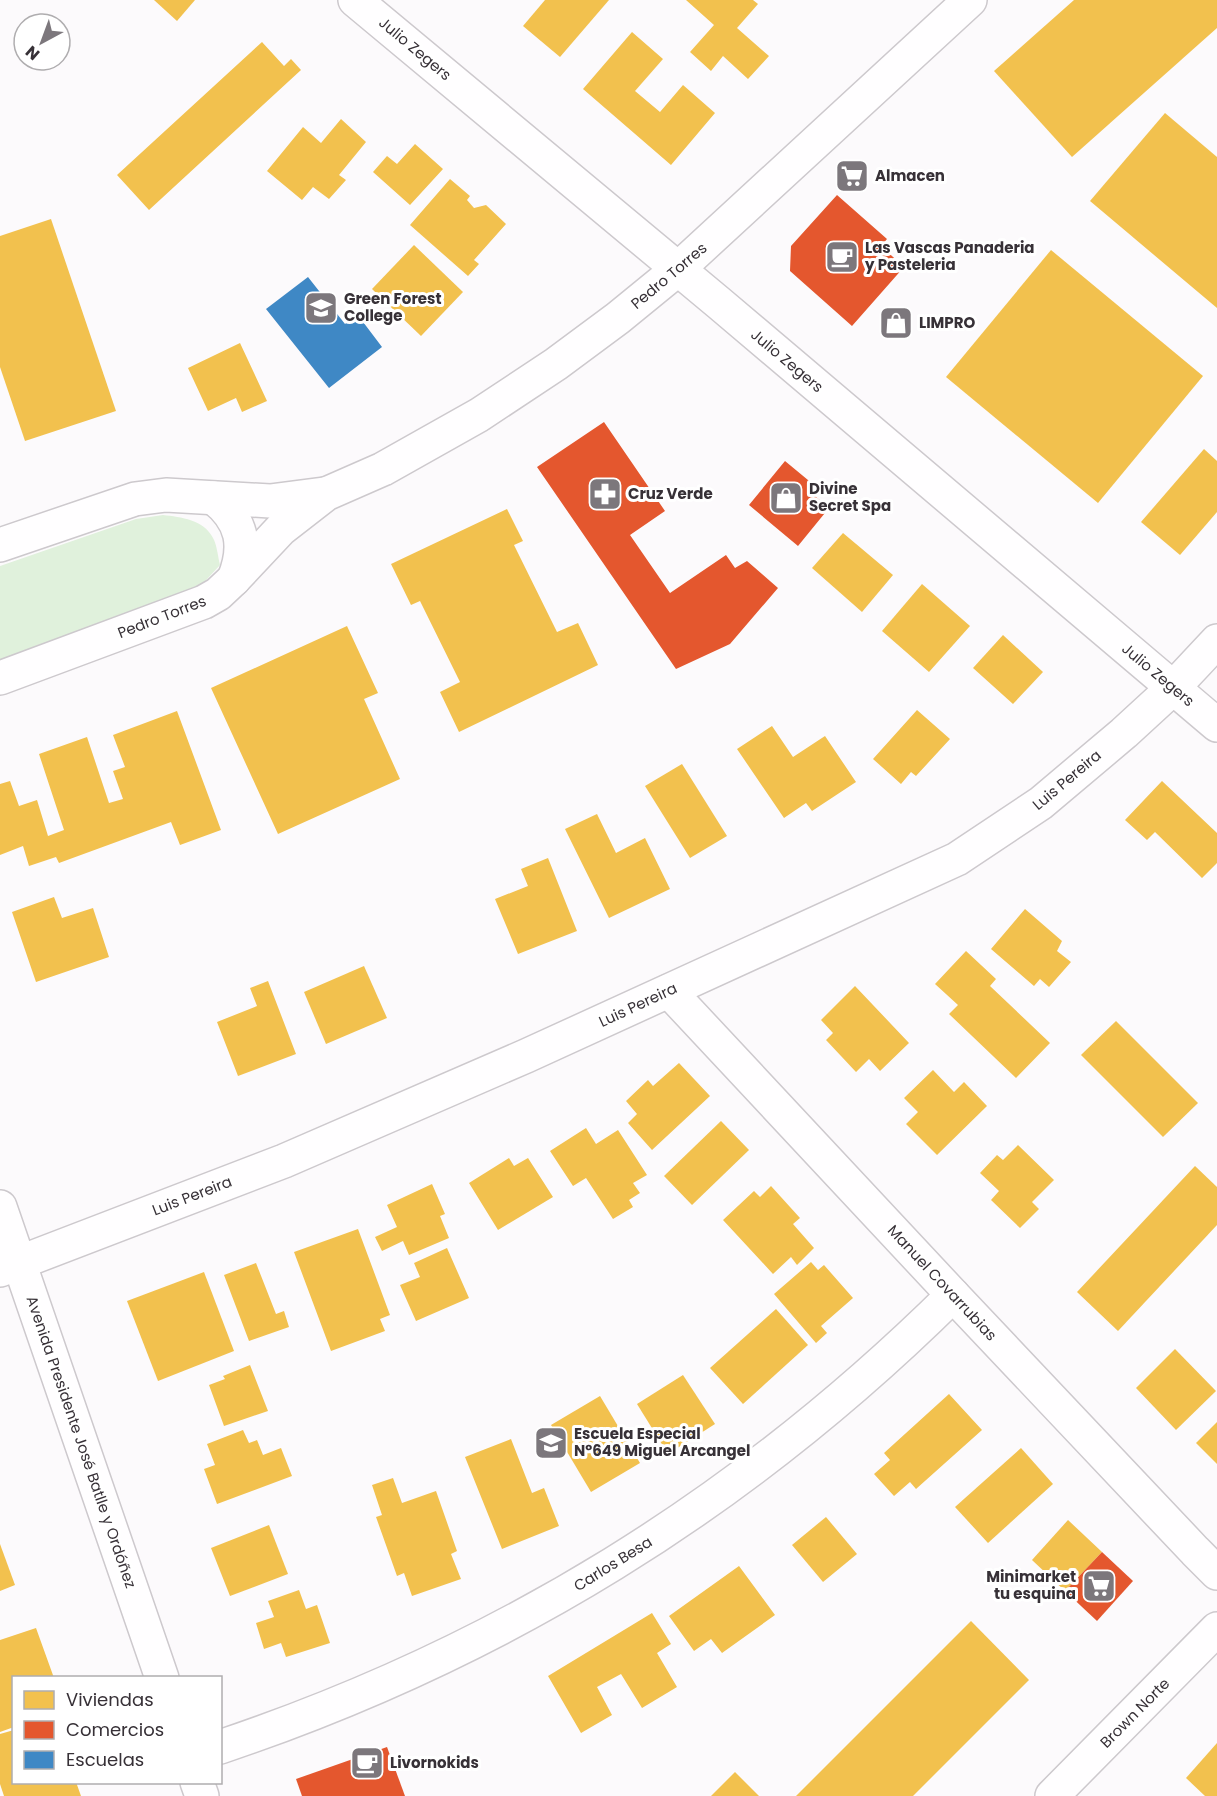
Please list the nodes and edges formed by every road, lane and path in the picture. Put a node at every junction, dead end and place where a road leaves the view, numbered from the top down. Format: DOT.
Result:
graph roads {
  1 [pos="355,0"];
  2 [pos="970,0"];
  3 [pos="678,269"];
  4 [pos="326,494"];
  5 [pos="214,498"];
  6 [pos="0,545"];
  7 [pos="234,579"];
  8 [pos="1217,641"];
  9 [pos="0,678"];
  10 [pos="1173,688"];
  11 [pos="1217,725"];
  12 [pos="669,991"];
  13 [pos="0,1207"];
  14 [pos="10,1266"];
  15 [pos="953,1295"];
  16 [pos="1217,1573"];
  17 [pos="1217,1629"];
  18 [pos="162,1676"];
  19 [pos="222,1746"];
  20 [pos="1052,1796"];
  1 -- 3 [label="street, Julio Zegers"];
  2 -- 3 [label="street, Pedro Torres"];
  3 -- 4 [label="street, Pedro Torres"];
  3 -- 10 [label="street, Julio Zegers"];
  4 -- 5 [label="street, Pedro Torres"];
  4 -- 7 [label="street, Pedro Torres"];
  5 -- 6 [label="street, Pedro Torres"];
  5 -- 7 [label="street"];
  7 -- 9 [label="street, Pedro Torres"];
  8 -- 10 [label="street, Luis Pereira"];
  10 -- 11 [label="street, Julio Zegers"];
  10 -- 12 [label="street, Luis Pereira"];
  12 -- 14 [label="street, Luis Pereira"];
  12 -- 15 [label="street, Manuel Covarrubias"];
  13 -- 14 [label="street, Avenida Presidente José Batlle y Ordóñez"];
  14 -- 18 [label="street, Avenida Presidente José Batlle y Ordóñez"];
  15 -- 16 [label="street, Manuel Covarrubias"];
  15 -- 19 [label="street, Carlos Besa"];
  17 -- 20 [label="street, Brown Norte"];
}
